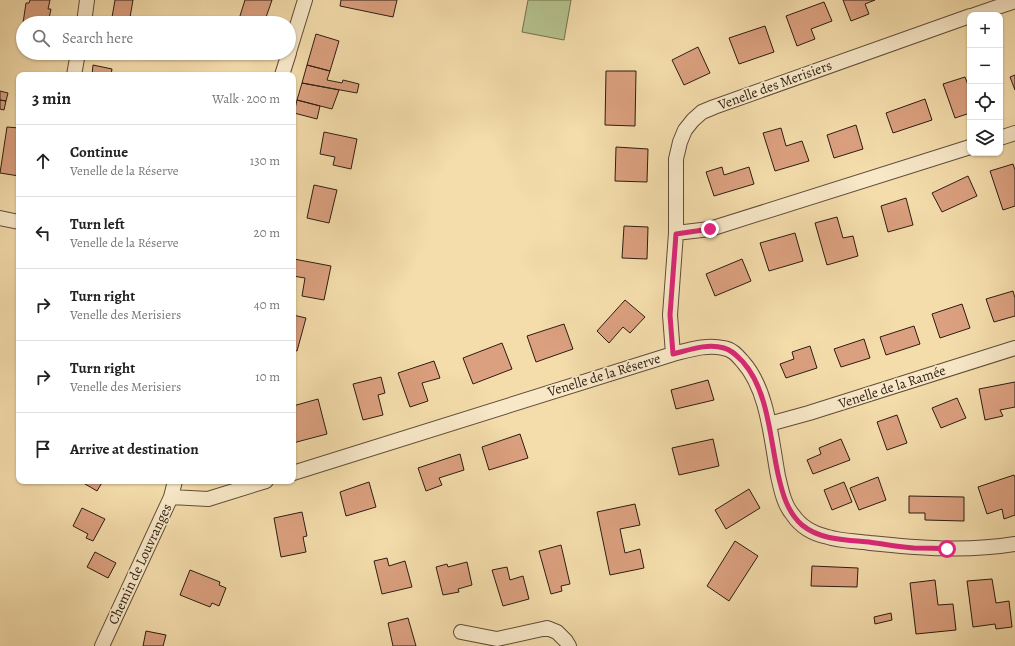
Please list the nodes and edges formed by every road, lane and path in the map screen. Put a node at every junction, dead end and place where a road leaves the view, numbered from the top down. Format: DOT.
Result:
graph roads {
  1 [pos="87,0"];
  2 [pos="305,0"];
  3 [pos="1015,1"];
  4 [pos="983,12"];
  5 [pos="85,16"];
  6 [pos="967,17"];
  7 [pos="296,29"];
  8 [pos="77,60"];
  9 [pos="287,60"];
  10 [pos="75,72"];
  11 [pos="283,72"];
  12 [pos="1015,133"];
  13 [pos="1003,137"];
  14 [pos="967,148"];
  15 [pos="0,218"];
  16 [pos="16,221"];
  17 [pos="676,234"];
  18 [pos="1015,348"];
  19 [pos="673,354"];
  20 [pos="769,424"];
  21 [pos="296,471"];
  22 [pos="173,484"];
  23 [pos="256,484"];
  24 [pos="171,497"];
  25 [pos="1015,544"];
  26 [pos="461,632"];
  27 [pos="102,646"];
  28 [pos="569,646"];
  1 -- 5 [label="street"];
  2 -- 7 [label="street"];
  3 -- 4 [label="street"];
  6 -- 17 [label="street, Venelle des Merisiers"];
  8 -- 10 [label="street"];
  9 -- 11 [label="street"];
  12 -- 13 [label="street"];
  14 -- 17 [label="street"];
  15 -- 16 [label="street"];
  17 -- 19 [label="street, Venelle des Merisiers"];
  18 -- 20 [label="street, Venelle de la Ramée"];
  19 -- 20 [label="street, Venelle de la Réserve"];
  19 -- 21 [label="street, Venelle de la Réserve"];
  20 -- 25 [label="street, Venelle de la Réserve"];
  22 -- 24 [label="street, Chemin de Louvranges"];
  23 -- 24 [label="street"];
  24 -- 27 [label="street, Chemin de Louvranges"];
  26 -- 28 [label="street"];
}
